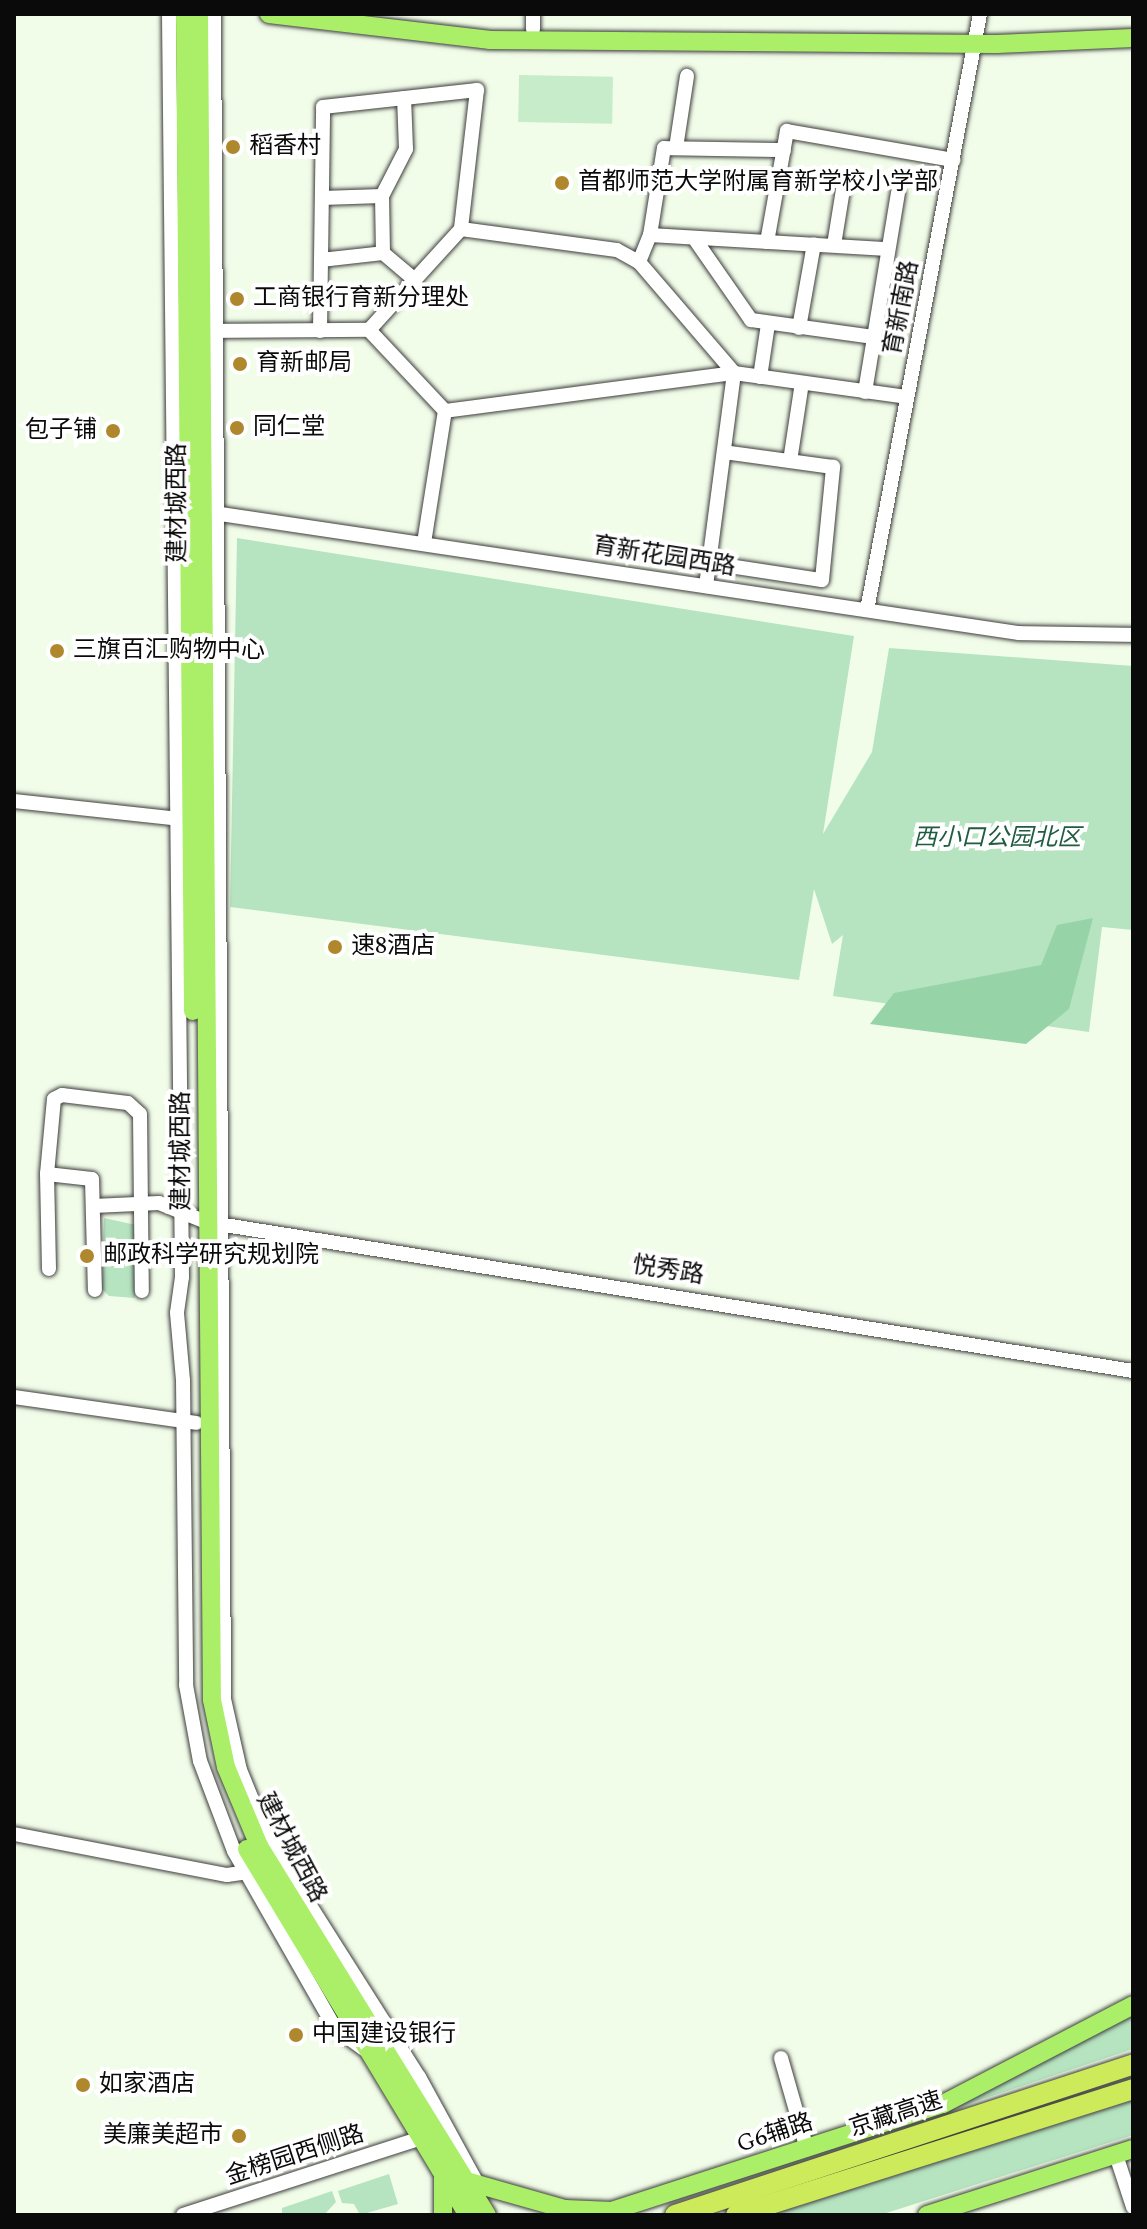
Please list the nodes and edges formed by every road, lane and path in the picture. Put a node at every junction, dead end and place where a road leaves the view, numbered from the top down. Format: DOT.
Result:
graph roads {
  1 [pos="169,14"];
  2 [pos="185,14"];
  3 [pos="199,14"];
  4 [pos="214,14"];
  5 [pos="269,14"];
  6 [pos="360,14"];
  7 [pos="980,14"];
  8 [pos="533,22"];
  9 [pos="1133,28"];
  10 [pos="1133,38"];
  11 [pos="977,39"];
  12 [pos="687,76"];
  13 [pos="404,98"];
  14 [pos="676,148"];
  15 [pos="784,150"];
  16 [pos="954,160"];
  17 [pos="844,183"];
  18 [pos="898,193"];
  19 [pos="382,196"];
  20 [pos="322,198"];
  21 [pos="461,229"];
  22 [pos="650,235"];
  23 [pos="694,238"];
  24 [pos="767,242"];
  25 [pos="814,244"];
  26 [pos="834,245"];
  27 [pos="888,249"];
  28 [pos="383,253"];
  29 [pos="321,260"];
  30 [pos="639,262"];
  31 [pos="415,280"];
  32 [pos="768,324"];
  33 [pos="799,328"];
  34 [pos="369,330"];
  35 [pos="207,331"];
  36 [pos="320,331"];
  37 [pos="874,337"];
  38 [pos="734,373"];
  39 [pos="760,377"];
  40 [pos="802,383"];
  41 [pos="865,392"];
  42 [pos="906,397"];
  43 [pos="445,411"];
  44 [pos="724,452"];
  45 [pos="790,461"];
  46 [pos="202,512"];
  47 [pos="424,543"];
  48 [pos="709,563"];
  49 [pos="706,586"];
  50 [pos="867,610"];
  51 [pos="1133,635"];
  52 [pos="14,801"];
  53 [pos="191,820"];
  54 [pos="217,912"];
  55 [pos="205,965"];
  56 [pos="47,1174"];
  57 [pos="140,1203"];
  58 [pos="93,1206"];
  59 [pos="200,1220"];
  60 [pos="49,1269"];
  61 [pos="95,1290"];
  62 [pos="142,1291"];
  63 [pos="1133,1371"];
  64 [pos="14,1397"];
  65 [pos="189,1422"];
  66 [pos="14,1834"];
  67 [pos="257,1869"];
  68 [pos="1133,2005"];
  69 [pos="781,2058"];
  70 [pos="1133,2064"];
  71 [pos="1133,2089"];
  72 [pos="421,2138"];
  73 [pos="807,2149"];
  74 [pos="1125,2152"];
  75 [pos="440,2170"];
  76 [pos="478,2185"];
  77 [pos="1133,2207"];
  78 [pos="609,2213"];
  79 [pos="480,2214"];
  80 [pos="183,2215"];
  81 [pos="443,2215"];
  82 [pos="675,2215"];
  83 [pos="736,2215"];
  84 [pos="927,2215"];
  1 -- 53 [label="street, 建材城西路"];
  2 -- 46 [label="main road, 建材城西路"];
  3 -- 35 [label="main road, 建材城西路"];
  4 -- 35 [label="street, 建材城西路"];
  5 -- 11 [label="main road"];
  6 -- 8 [label="main road"];
  7 -- 11 [label="street, 育新南路"];
  8 -- 11 [label="main road"];
  9 -- 11 [label="main road"];
  10 -- 11 [label="main road"];
  11 -- 16 [label="street, 育新南路"];
  12 -- 14 [label="street"];
  13 -- 19 [label="street"];
  13 -- 20 [label="street"];
  13 -- 21 [label="street"];
  14 -- 15 [label="street"];
  14 -- 22 [label="street"];
  15 -- 16 [label="street"];
  15 -- 24 [label="street"];
  16 -- 42 [label="street, 育新南路"];
  17 -- 26 [label="street"];
  18 -- 27 [label="street"];
  19 -- 20 [label="street"];
  19 -- 28 [label="street"];
  20 -- 29 [label="street"];
  21 -- 30 [label="street"];
  21 -- 31 [label="street"];
  22 -- 23 [label="street"];
  22 -- 30 [label="street"];
  23 -- 24 [label="street"];
  23 -- 32 [label="street"];
  24 -- 25 [label="street"];
  25 -- 26 [label="street"];
  25 -- 33 [label="street"];
  26 -- 27 [label="street"];
  27 -- 37 [label="street"];
  28 -- 29 [label="street"];
  28 -- 31 [label="street"];
  29 -- 36 [label="street"];
  30 -- 38 [label="street"];
  31 -- 34 [label="street"];
  32 -- 33 [label="street"];
  32 -- 39 [label="street"];
  33 -- 37 [label="street"];
  34 -- 36 [label="street"];
  34 -- 43 [label="street"];
  35 -- 36 [label="street"];
  35 -- 46 [label="main road, 建材城西路"];
  37 -- 41 [label="street"];
  38 -- 39 [label="street"];
  38 -- 43 [label="street"];
  38 -- 44 [label="street"];
  39 -- 40 [label="street"];
  40 -- 41 [label="street"];
  40 -- 45 [label="street"];
  41 -- 42 [label="street"];
  42 -- 50 [label="street, 育新南路"];
  43 -- 47 [label="street"];
  44 -- 45 [label="street"];
  44 -- 48 [label="street"];
  45 -- 48 [label="street"];
  46 -- 47 [label="street, 育新花园西路"];
  46 -- 53 [label="main road, 建材城西路"];
  46 -- 54 [label="street, 建材城西路"];
  47 -- 49 [label="street, 育新花园西路"];
  48 -- 49 [label="street"];
  49 -- 50 [label="street, 育新花园西路"];
  50 -- 51 [label="street, 育新花园西路"];
  52 -- 53 [label="street"];
  53 -- 55 [label="main road, 建材城西路"];
  53 -- 59 [label="main road, 建材城西路"];
  54 -- 55 [label="street"];
  54 -- 59 [label="street, 建材城西路"];
  55 -- 59 [label="main road, 建材城西路"];
  56 -- 57 [label="street"];
  56 -- 58 [label="street"];
  56 -- 60 [label="street"];
  57 -- 58 [label="street, 悦秀路"];
  57 -- 59 [label="street, 悦秀路"];
  57 -- 62 [label="street"];
  58 -- 61 [label="street"];
  59 -- 63 [label="street, 悦秀路"];
  59 -- 65 [label="main road, 建材城西路"];
  59 -- 67 [label="main road, 建材城西路"];
  59 -- 76 [label="street, 建材城西路"];
  64 -- 65 [label="street"];
  65 -- 67 [label="main road, 建材城西路"];
  66 -- 67 [label="street"];
  67 -- 72 [label="main road, 建材城西路"];
  67 -- 76 [label="main road, 建材城西路"];
  68 -- 73 [label="main road, G6辅路"];
  69 -- 73 [label="street"];
  70 -- 82 [label="highway, 京藏高速"];
  71 -- 83 [label="highway, 京藏高速"];
  72 -- 75 [label="main road, 建材城西路"];
  72 -- 80 [label="street, 金榜园西侧路"];
  73 -- 78 [label="main road, G6辅路"];
  74 -- 77 [label="street"];
  74 -- 84 [label="main road"];
  75 -- 79 [label="main road, 建材城西路"];
  75 -- 81 [label="main road"];
  76 -- 78 [label="main road, G6辅路"];
  76 -- 79 [label="main road, 建材城西路"];
}
